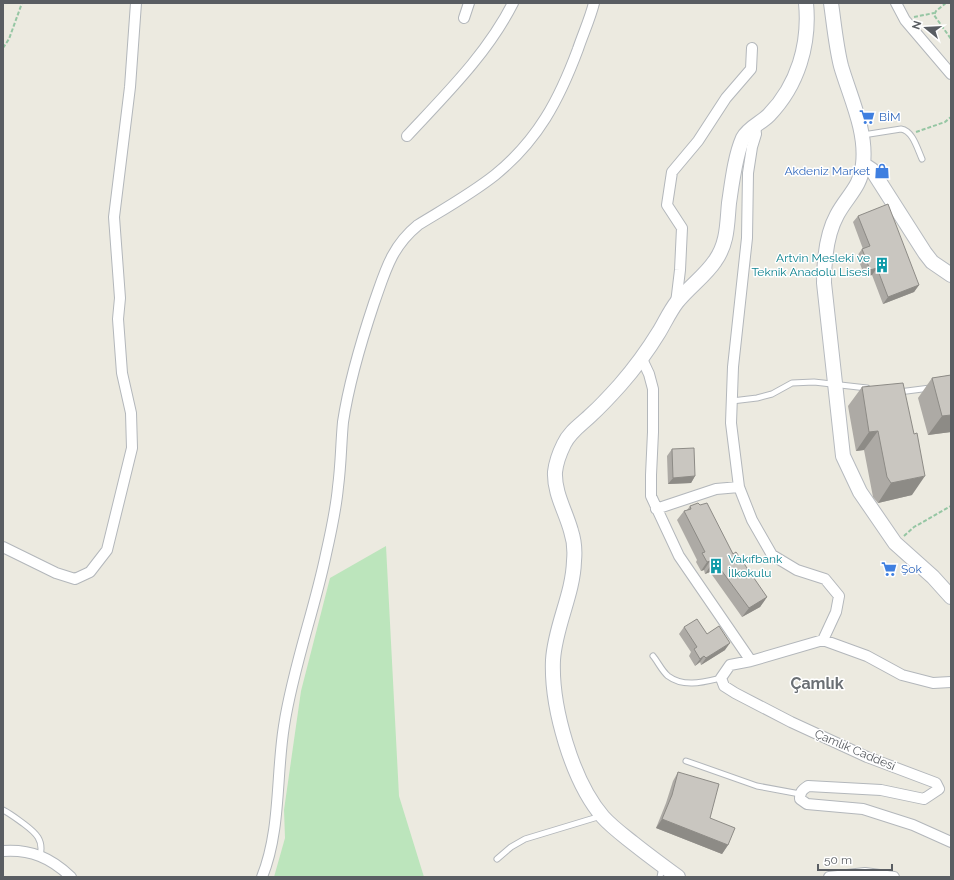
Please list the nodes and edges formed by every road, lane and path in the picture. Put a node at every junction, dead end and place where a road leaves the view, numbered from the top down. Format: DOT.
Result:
graph roads {
  1 [pos="22,3"];
  2 [pos="136,3"];
  3 [pos="469,3"];
  4 [pos="513,3"];
  5 [pos="594,3"];
  6 [pos="806,3"];
  7 [pos="830,3"];
  8 [pos="896,3"];
  9 [pos="946,3"];
  10 [pos="934,13"];
  11 [pos="464,18"];
  12 [pos="904,18"];
  13 [pos="951,39"];
  14 [pos="3,48"];
  15 [pos="752,48"];
  16 [pos="951,74"];
  17 [pos="951,117"];
  18 [pos="755,126"];
  19 [pos="910,134"];
  20 [pos="862,135"];
  21 [pos="407,136"];
  22 [pos="922,159"];
  23 [pos="863,164"];
  24 [pos="951,275"];
  25 [pos="676,303"];
  26 [pos="641,358"];
  27 [pos="835,384"];
  28 [pos="936,387"];
  29 [pos="874,389"];
  30 [pos="890,392"];
  31 [pos="898,393"];
  32 [pos="900,400"];
  33 [pos="732,401"];
  34 [pos="739,487"];
  35 [pos="951,506"];
  36 [pos="656,509"];
  37 [pos="895,543"];
  38 [pos="3,548"];
  39 [pos="951,597"];
  40 [pos="823,640"];
  41 [pos="653,656"];
  42 [pos="751,661"];
  43 [pos="721,678"];
  44 [pos="951,682"];
  45 [pos="686,760"];
  46 [pos="800,794"];
  47 [pos="3,810"];
  48 [pos="602,816"];
  49 [pos="951,842"];
  50 [pos="3,851"];
  51 [pos="40,856"];
  52 [pos="497,860"];
  53 [pos="661,872"];
  54 [pos="71,877"];
  55 [pos="262,877"];
  56 [pos="678,877"];
  57 [pos="829,877"];
  58 [pos="894,877"];
  1 -- 14 [label="path"];
  2 -- 38 [label="street"];
  3 -- 11 [label="street"];
  4 -- 21 [label="street"];
  5 -- 55 [label="street"];
  6 -- 18 [label="street"];
  7 -- 20 [label="street"];
  8 -- 12 [label="street"];
  9 -- 10 [label="path"];
  10 -- 12 [label="path"];
  10 -- 13 [label="path"];
  12 -- 16 [label="street"];
  15 -- 25 [label="street"];
  17 -- 19 [label="path"];
  18 -- 25 [label="street"];
  18 -- 33 [label="street"];
  19 -- 20 [label="lane"];
  19 -- 22 [label="lane"];
  20 -- 23 [label="street"];
  23 -- 24 [label="street"];
  23 -- 27 [label="street"];
  25 -- 26 [label="street"];
  26 -- 36 [label="street"];
  26 -- 48 [label="street"];
  27 -- 29 [label="lane"];
  27 -- 33 [label="lane"];
  27 -- 37 [label="street"];
  28 -- 31 [label="lane"];
  30 -- 31 [label="lane"];
  31 -- 32 [label="lane"];
  33 -- 34 [label="street"];
  34 -- 36 [label="street"];
  34 -- 40 [label="street"];
  35 -- 37 [label="path"];
  36 -- 42 [label="street"];
  37 -- 39 [label="street"];
  40 -- 42 [label="street"];
  40 -- 44 [label="street"];
  41 -- 43 [label="lane"];
  42 -- 43 [label="street"];
  43 -- 46 [label="street, Çamlık Caddesi"];
  45 -- 46 [label="lane"];
  46 -- 49 [label="street"];
  47 -- 51 [label="lane"];
  48 -- 52 [label="lane"];
  48 -- 53 [label="street"];
  50 -- 51 [label="street"];
  51 -- 54 [label="street"];
  53 -- 56 [label="street"];
  57 -- 58 [label="street"];
}
